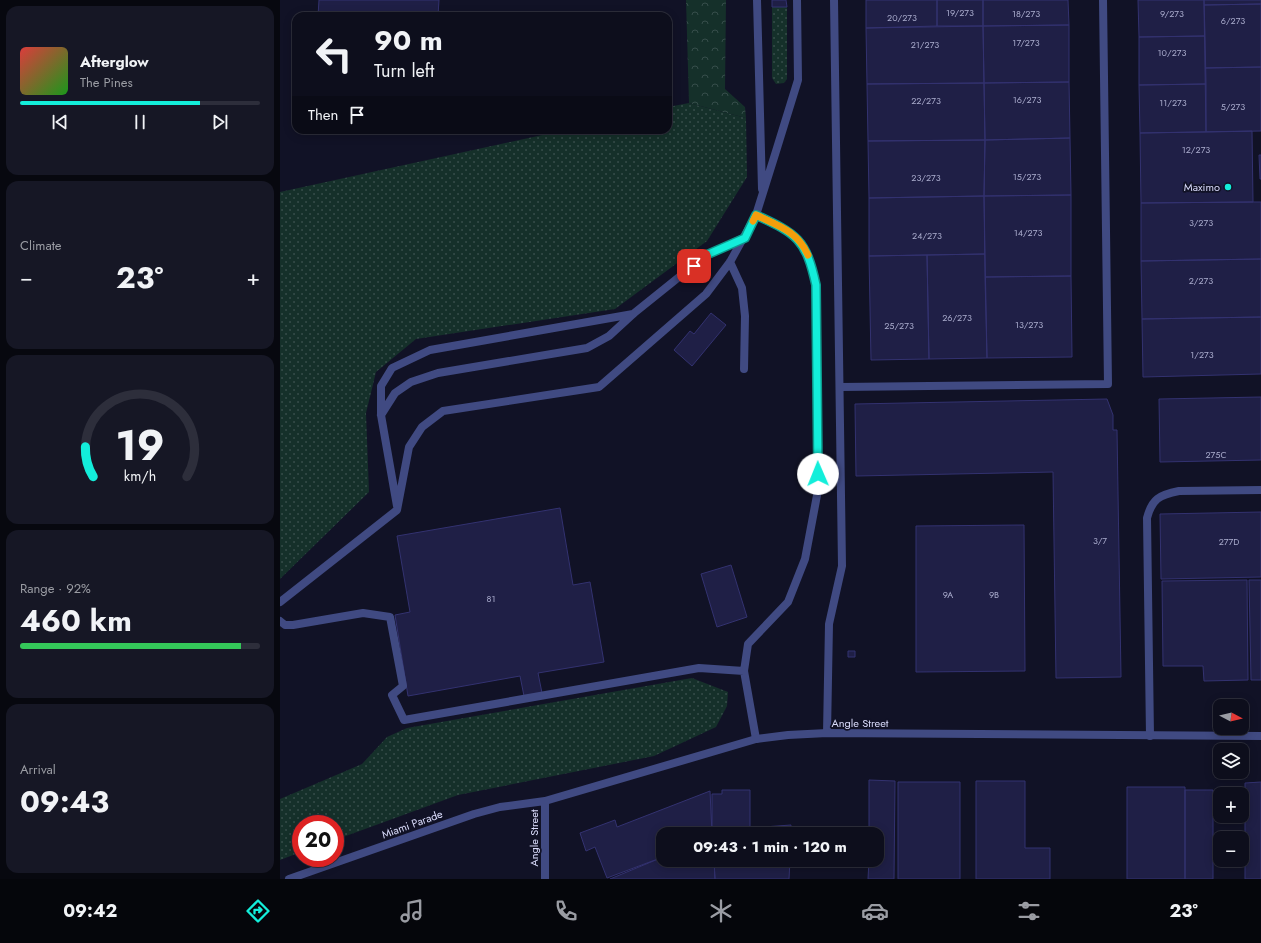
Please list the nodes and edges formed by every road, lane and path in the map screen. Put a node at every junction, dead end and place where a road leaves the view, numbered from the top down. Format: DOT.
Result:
graph roads {
  1 [pos="757,0"];
  2 [pos="797,0"];
  3 [pos="834,0"];
  4 [pos="1103,0"];
  5 [pos="762,196"];
  6 [pos="756,215"];
  7 [pos="745,238"];
  8 [pos="730,262"];
  9 [pos="633,314"];
  10 [pos="744,369"];
  11 [pos="841,387"];
  12 [pos="381,415"];
  13 [pos="1261,490"];
  14 [pos="397,510"];
  15 [pos="280,602"];
  16 [pos="280,621"];
  17 [pos="744,671"];
  18 [pos="828,733"];
  19 [pos="1150,736"];
  20 [pos="1261,736"];
  21 [pos="756,739"];
  22 [pos="545,801"];
  23 [pos="289,879"];
  24 [pos="545,879"];
  1 -- 5 [label="street"];
  2 -- 5 [label="street"];
  3 -- 11 [label="street"];
  4 -- 11 [label="street"];
  5 -- 6 [label="street"];
  6 -- 7 [label="street"];
  6 -- 17 [label="street"];
  7 -- 8 [label="street"];
  7 -- 9 [label="street"];
  8 -- 10 [label="street"];
  8 -- 14 [label="street"];
  9 -- 12 [label="street"];
  9 -- 12 [label="street"];
  11 -- 18 [label="street"];
  12 -- 14 [label="street"];
  13 -- 19 [label="street"];
  14 -- 15 [label="street"];
  16 -- 17 [label="street"];
  17 -- 21 [label="street"];
  18 -- 19 [label="street, Angle Street"];
  18 -- 21 [label="street, Angle Street"];
  19 -- 20 [label="street, Angle Street"];
  21 -- 22 [label="street, Angle Street"];
  22 -- 23 [label="street, Miami Parade"];
  22 -- 24 [label="street, Angle Street"];
}
